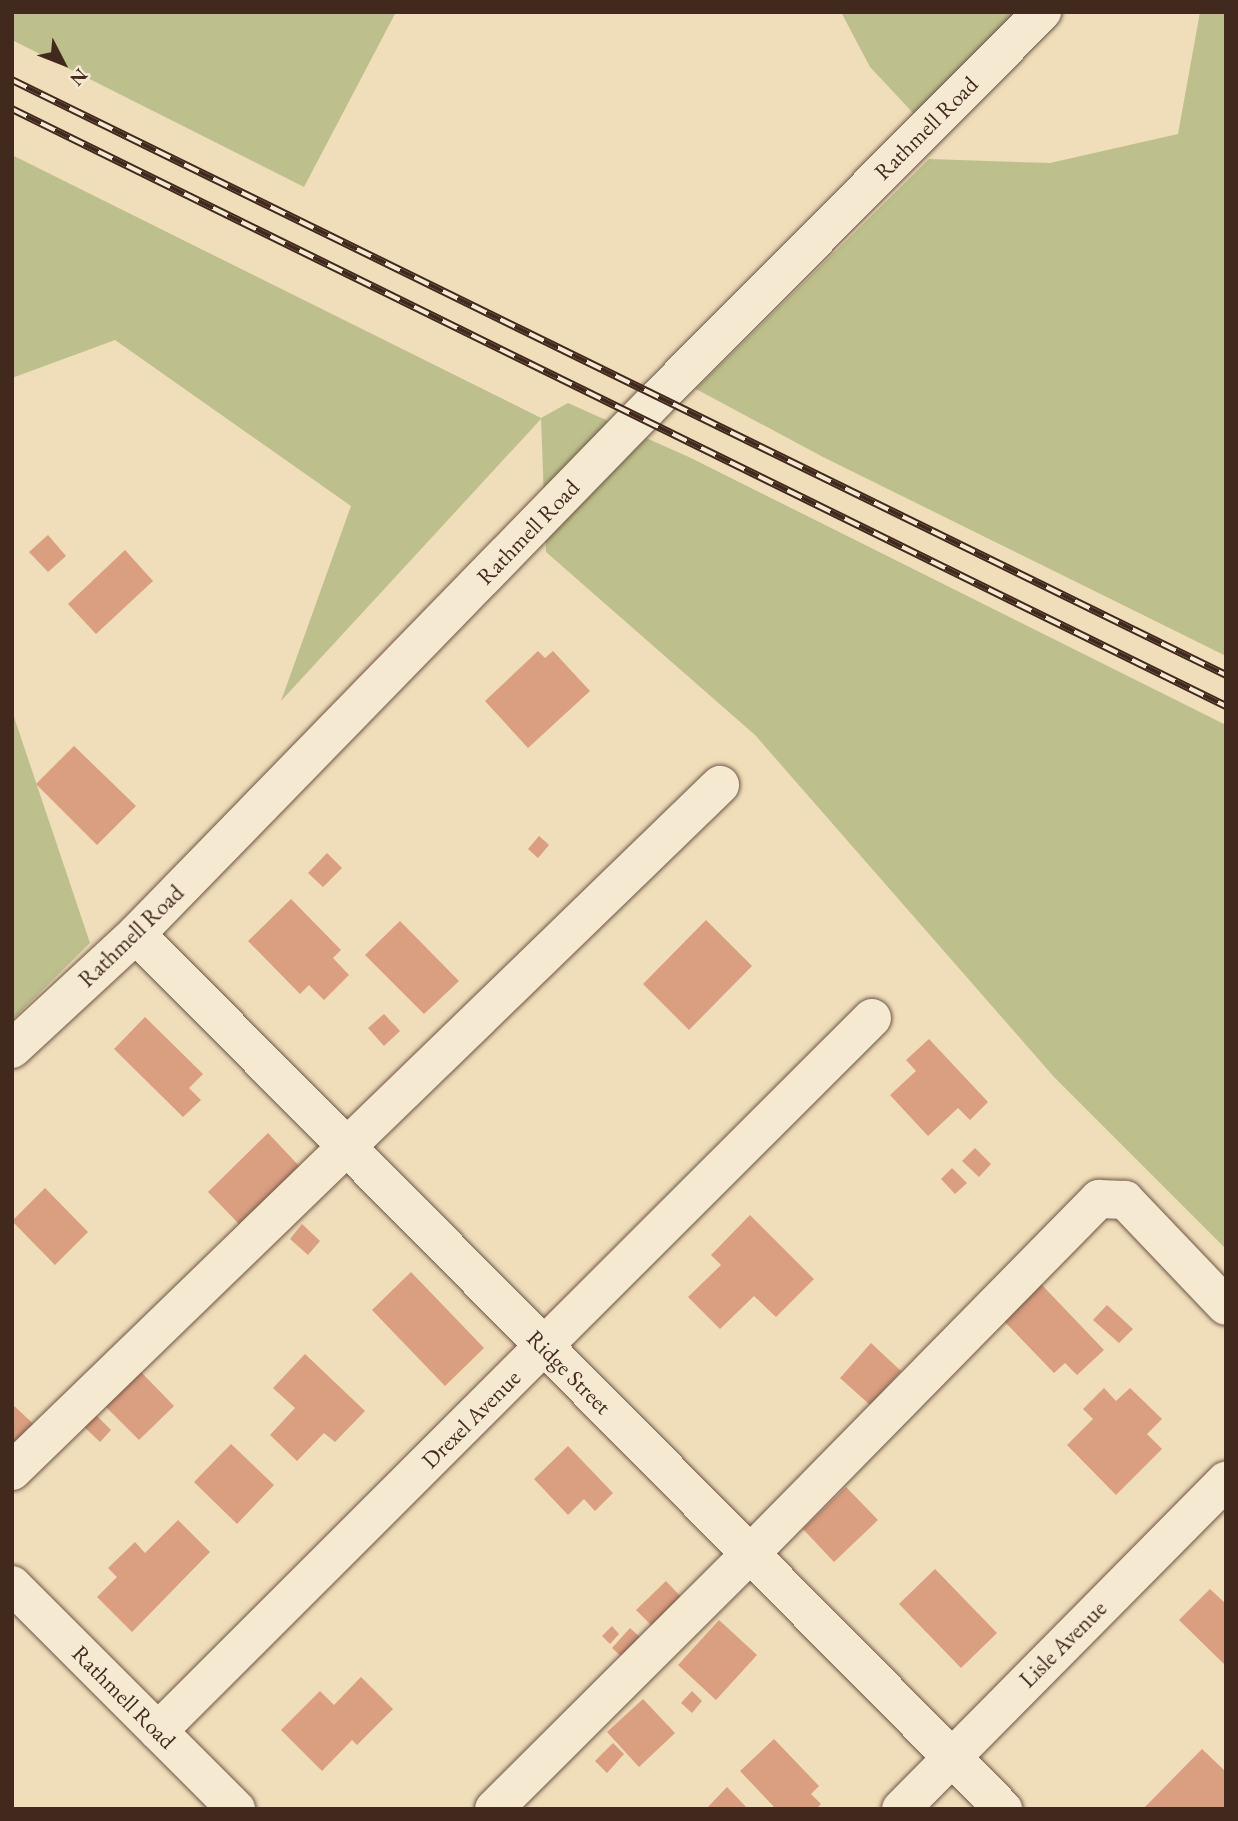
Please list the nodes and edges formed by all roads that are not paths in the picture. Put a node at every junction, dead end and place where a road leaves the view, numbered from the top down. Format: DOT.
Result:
graph roads {
  1 [pos="1042,12"];
  2 [pos="720,785"];
  3 [pos="136,934"];
  4 [pos="872,1018"];
  5 [pos="12,1049"];
  6 [pos="346,1146"];
  7 [pos="1226,1306"];
  8 [pos="544,1347"];
  9 [pos="12,1472"];
  10 [pos="1226,1481"];
  11 [pos="750,1554"];
  12 [pos="12,1585"];
  13 [pos="158,1731"];
  14 [pos="951,1756"];
  15 [pos="236,1809"];
  16 [pos="494,1809"];
  17 [pos="901,1809"];
  18 [pos="1003,1809"];
  1 -- 3 [label="street, Rathmell Road"];
  2 -- 6 [label="street"];
  3 -- 5 [label="street, Rathmell Road"];
  3 -- 6 [label="street, Ridge Street"];
  4 -- 8 [label="street, Drexel Avenue"];
  6 -- 8 [label="street, Ridge Street"];
  6 -- 9 [label="street"];
  7 -- 11 [label="street"];
  8 -- 11 [label="street, Ridge Street"];
  8 -- 13 [label="street, Drexel Avenue"];
  10 -- 14 [label="street, Lisle Avenue"];
  11 -- 14 [label="street, Ridge Street"];
  11 -- 16 [label="street"];
  12 -- 13 [label="street, Rathmell Road"];
  13 -- 15 [label="street, Rathmell Road"];
  14 -- 17 [label="street, Lisle Avenue"];
  14 -- 18 [label="street, Ridge Street"];
}
